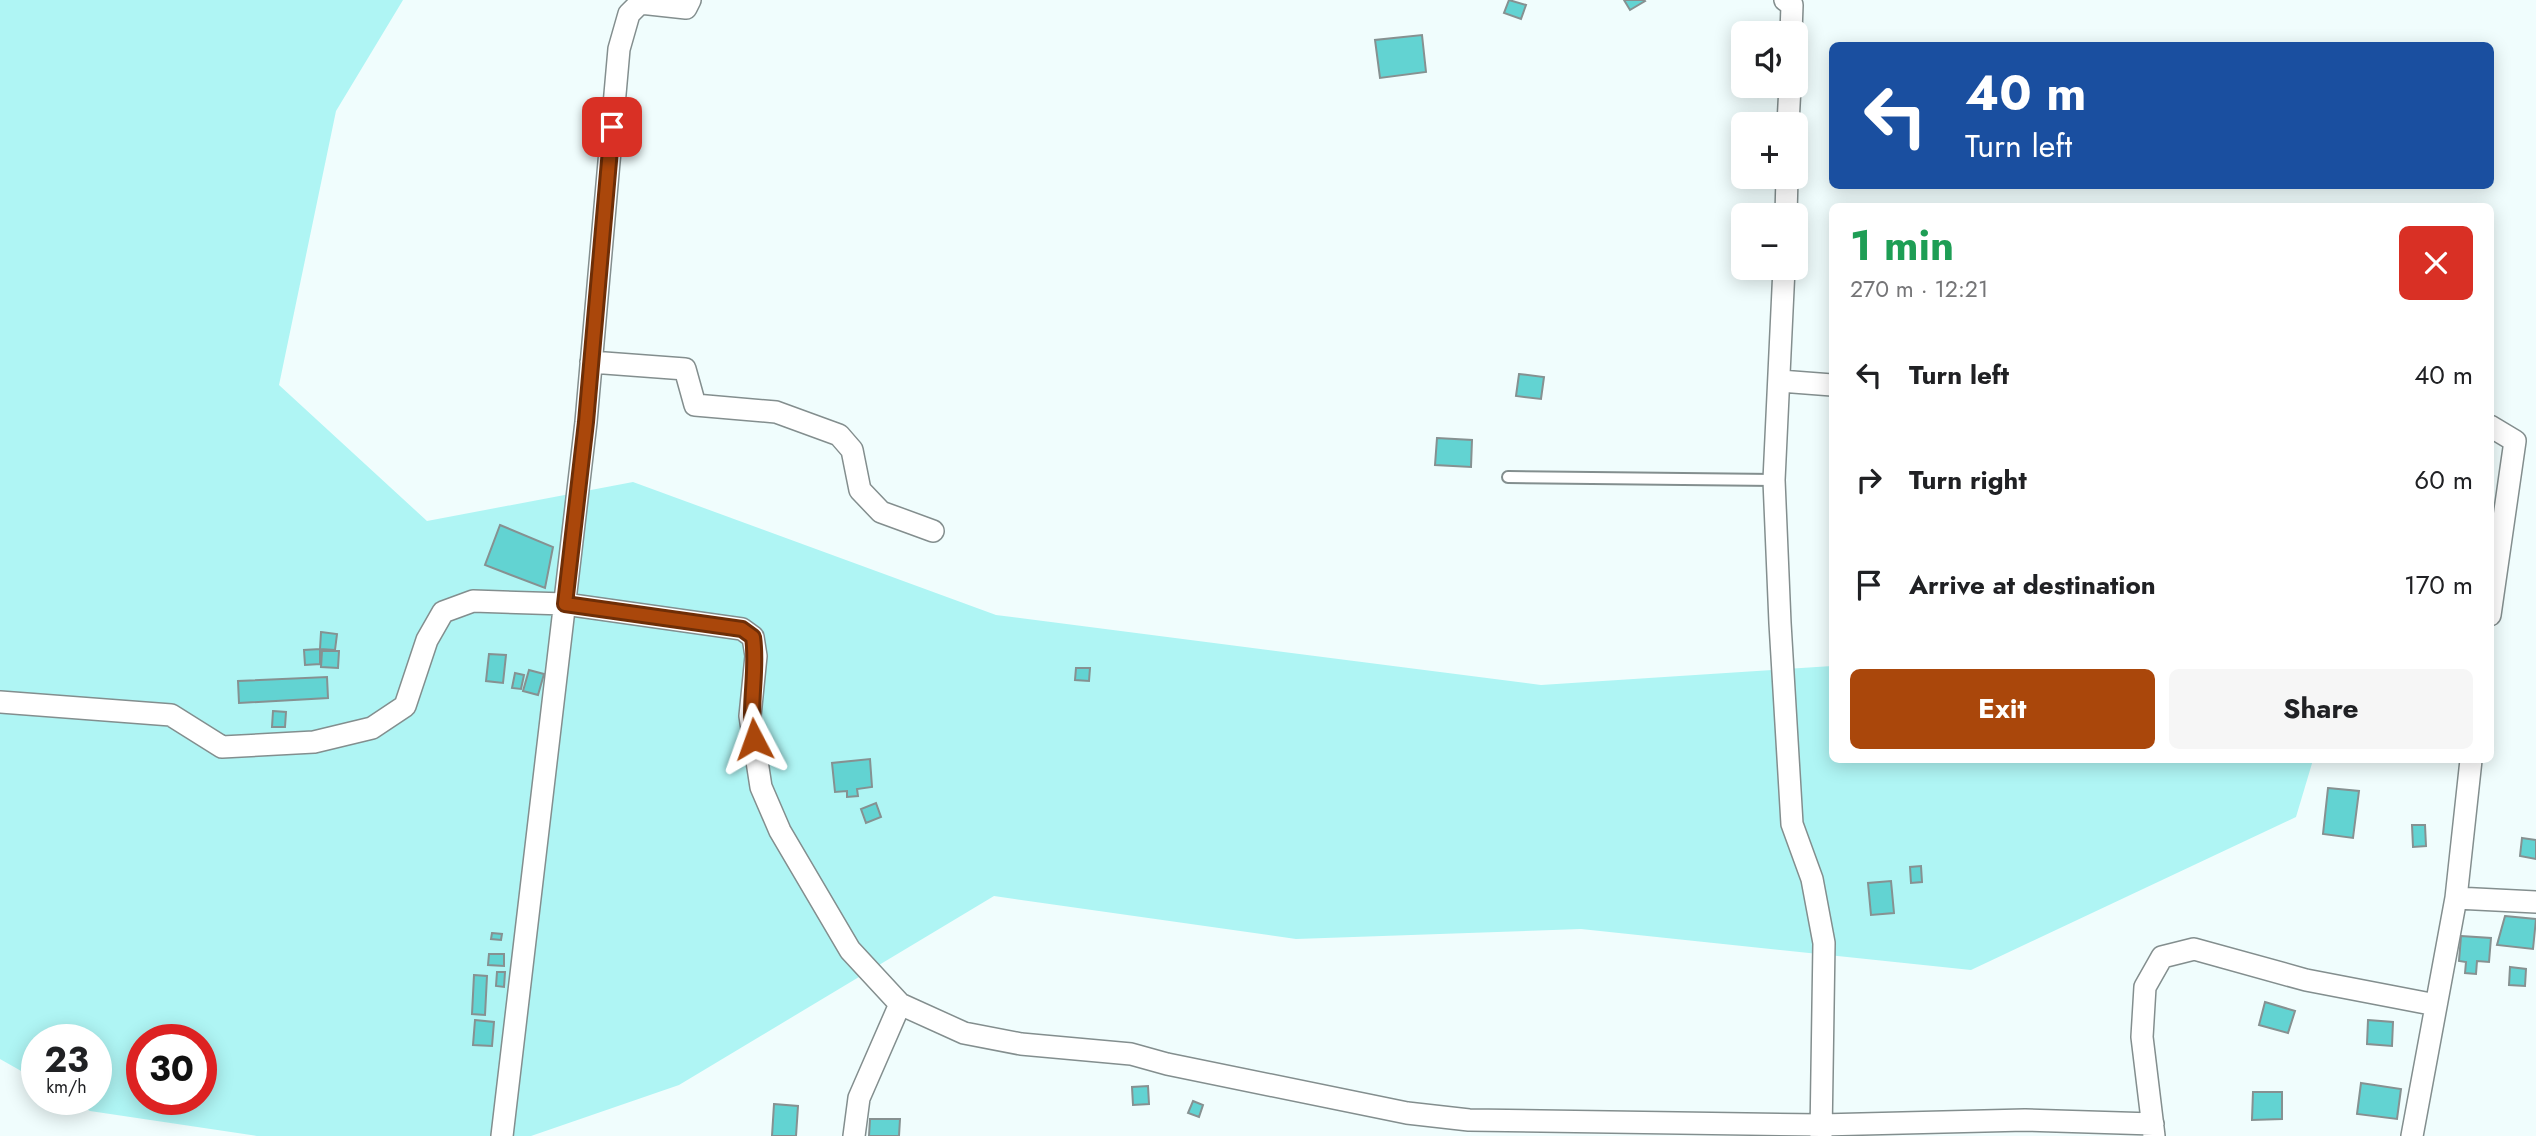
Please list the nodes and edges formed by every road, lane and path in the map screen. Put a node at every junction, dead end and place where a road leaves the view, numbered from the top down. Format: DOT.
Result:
graph roads {
  1 [pos="690,0"];
  2 [pos="1785,0"];
  3 [pos="1791,21"];
  4 [pos="1784,280"];
  5 [pos="592,362"];
  6 [pos="1780,381"];
  7 [pos="1829,385"];
  8 [pos="2494,428"];
  9 [pos="1508,477"];
  10 [pos="1774,480"];
  11 [pos="933,531"];
  12 [pos="2494,587"];
  13 [pos="565,604"];
  14 [pos="0,702"];
  15 [pos="2471,763"];
  16 [pos="2456,898"];
  17 [pos="2536,902"];
  18 [pos="900,1004"];
  19 [pos="2436,1005"];
  20 [pos="1821,1130"];
  21 [pos="2154,1130"];
  22 [pos="502,1136"];
  23 [pos="854,1136"];
  24 [pos="2412,1136"];
  1 -- 5 [label="street"];
  2 -- 3 [label="street"];
  4 -- 6 [label="street"];
  5 -- 11 [label="street"];
  5 -- 13 [label="street"];
  6 -- 7 [label="street"];
  6 -- 10 [label="street"];
  8 -- 12 [label="street"];
  9 -- 10 [label="lane"];
  10 -- 20 [label="street"];
  13 -- 14 [label="street"];
  13 -- 18 [label="street"];
  13 -- 22 [label="street"];
  15 -- 16 [label="street"];
  16 -- 17 [label="street"];
  16 -- 19 [label="street"];
  18 -- 20 [label="street"];
  18 -- 23 [label="street"];
  19 -- 21 [label="street"];
  19 -- 24 [label="street"];
  20 -- 21 [label="street"];
}
